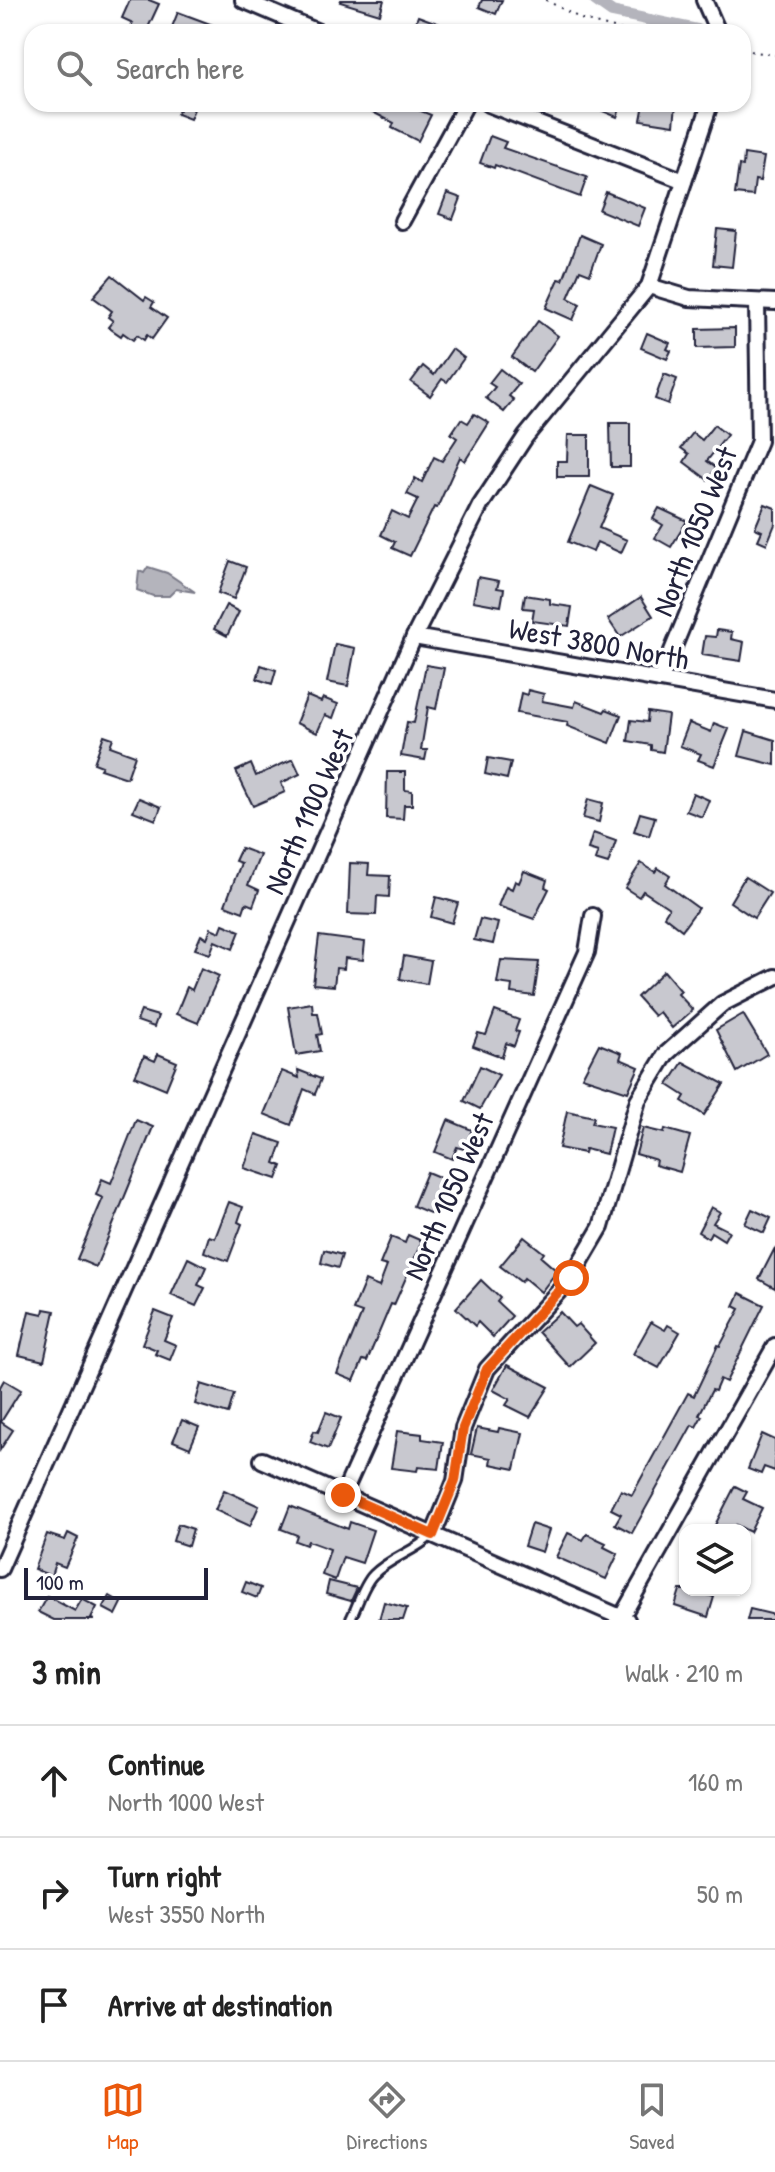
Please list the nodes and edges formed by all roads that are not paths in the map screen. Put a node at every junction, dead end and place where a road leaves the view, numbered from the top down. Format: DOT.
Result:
graph roads {
  1 [pos="243,0"];
  2 [pos="704,0"];
  3 [pos="299,24"];
  4 [pos="714,24"];
  5 [pos="462,112"];
  6 [pos="508,112"];
  7 [pos="707,112"];
  8 [pos="684,181"];
  9 [pos="402,221"];
  10 [pos="649,286"];
  11 [pos="757,302"];
  12 [pos="775,302"];
  13 [pos="414,637"];
  14 [pos="660,680"];
  15 [pos="775,700"];
  16 [pos="593,916"];
  17 [pos="775,977"];
  18 [pos="775,1346"];
  19 [pos="262,1460"];
  20 [pos="343,1495"];
  21 [pos="433,1535"];
  22 [pos="0,1569"];
  23 [pos="624,1619"];
  24 [pos="350,1620"];
  1 -- 3 [label="street"];
  2 -- 4 [label="street"];
  5 -- 9 [label="street"];
  6 -- 8 [label="street"];
  7 -- 8 [label="street, North 1100 West"];
  8 -- 10 [label="street, North 1100 West"];
  10 -- 11 [label="street"];
  10 -- 13 [label="street, North 1100 West"];
  11 -- 12 [label="street"];
  11 -- 14 [label="street, North 1050 West"];
  13 -- 14 [label="street, West 3800 North"];
  13 -- 22 [label="street, North 1100 West"];
  14 -- 15 [label="street, West 3800 North"];
  16 -- 20 [label="street, North 1050 West"];
  17 -- 21 [label="street"];
  18 -- 23 [label="street"];
  19 -- 20 [label="street"];
  20 -- 21 [label="street"];
  21 -- 23 [label="street"];
  21 -- 24 [label="lane"];
}
